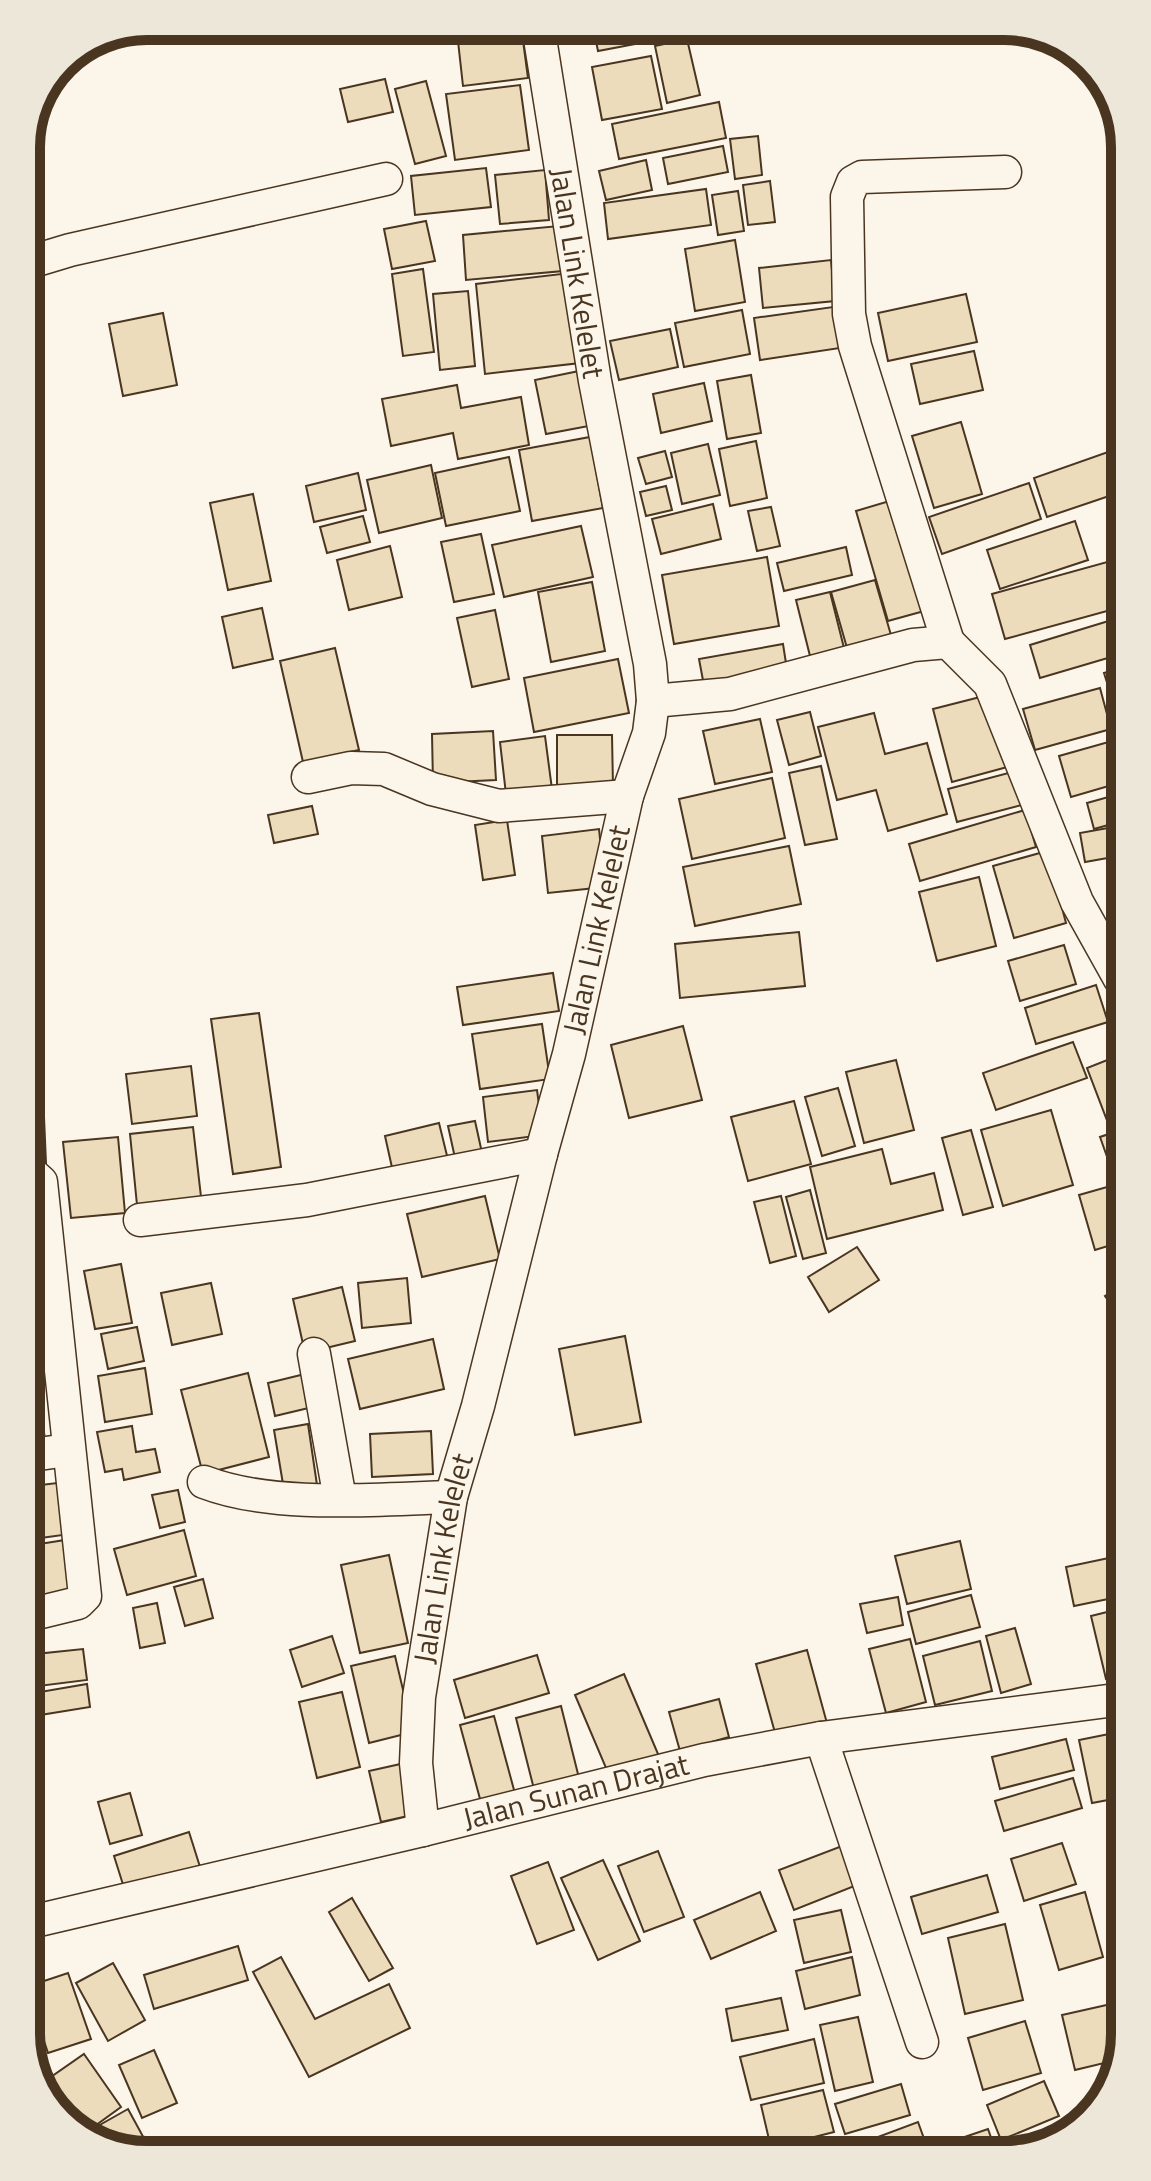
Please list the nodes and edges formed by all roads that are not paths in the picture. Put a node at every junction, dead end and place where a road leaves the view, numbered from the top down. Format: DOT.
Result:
graph roads {
  1 [pos="540,40"];
  2 [pos="1005,172"];
  3 [pos="386,179"];
  4 [pos="40,259"];
  5 [pos="948,642"];
  6 [pos="653,701"];
  7 [pos="308,777"];
  8 [pos="627,796"];
  9 [pos="1111,963"];
  10 [pos="541,1154"];
  11 [pos="40,1181"];
  12 [pos="140,1220"];
  13 [pos="43,1309"];
  14 [pos="314,1354"];
  15 [pos="67,1450"];
  16 [pos="40,1454"];
  17 [pos="204,1482"];
  18 [pos="451,1497"];
  19 [pos="340,1499"];
  20 [pos="40,1612"];
  21 [pos="1111,1701"];
  22 [pos="821,1738"];
  23 [pos="423,1830"];
  24 [pos="40,1920"];
  25 [pos="922,2042"];
  1 -- 6 [label="street, Jalan Link Kelelet"];
  2 -- 5 [label="street"];
  3 -- 4 [label="street"];
  5 -- 6 [label="street"];
  5 -- 9 [label="street"];
  6 -- 8 [label="street, Jalan Link Kelelet"];
  7 -- 8 [label="street"];
  8 -- 10 [label="street, Jalan Link Kelelet"];
  10 -- 12 [label="street"];
  10 -- 18 [label="street, Jalan Link Kelelet"];
  11 -- 13 [label="street"];
  13 -- 15 [label="street"];
  14 -- 19 [label="street"];
  15 -- 16 [label="street"];
  15 -- 20 [label="street"];
  17 -- 19 [label="street"];
  18 -- 19 [label="street"];
  18 -- 23 [label="street, Jalan Link Kelelet"];
  21 -- 22 [label="street, Jalan Sunan Drajat"];
  22 -- 23 [label="street, Jalan Sunan Drajat"];
  22 -- 25 [label="street"];
  23 -- 24 [label="street, Jalan Sunan Drajat"];
}
